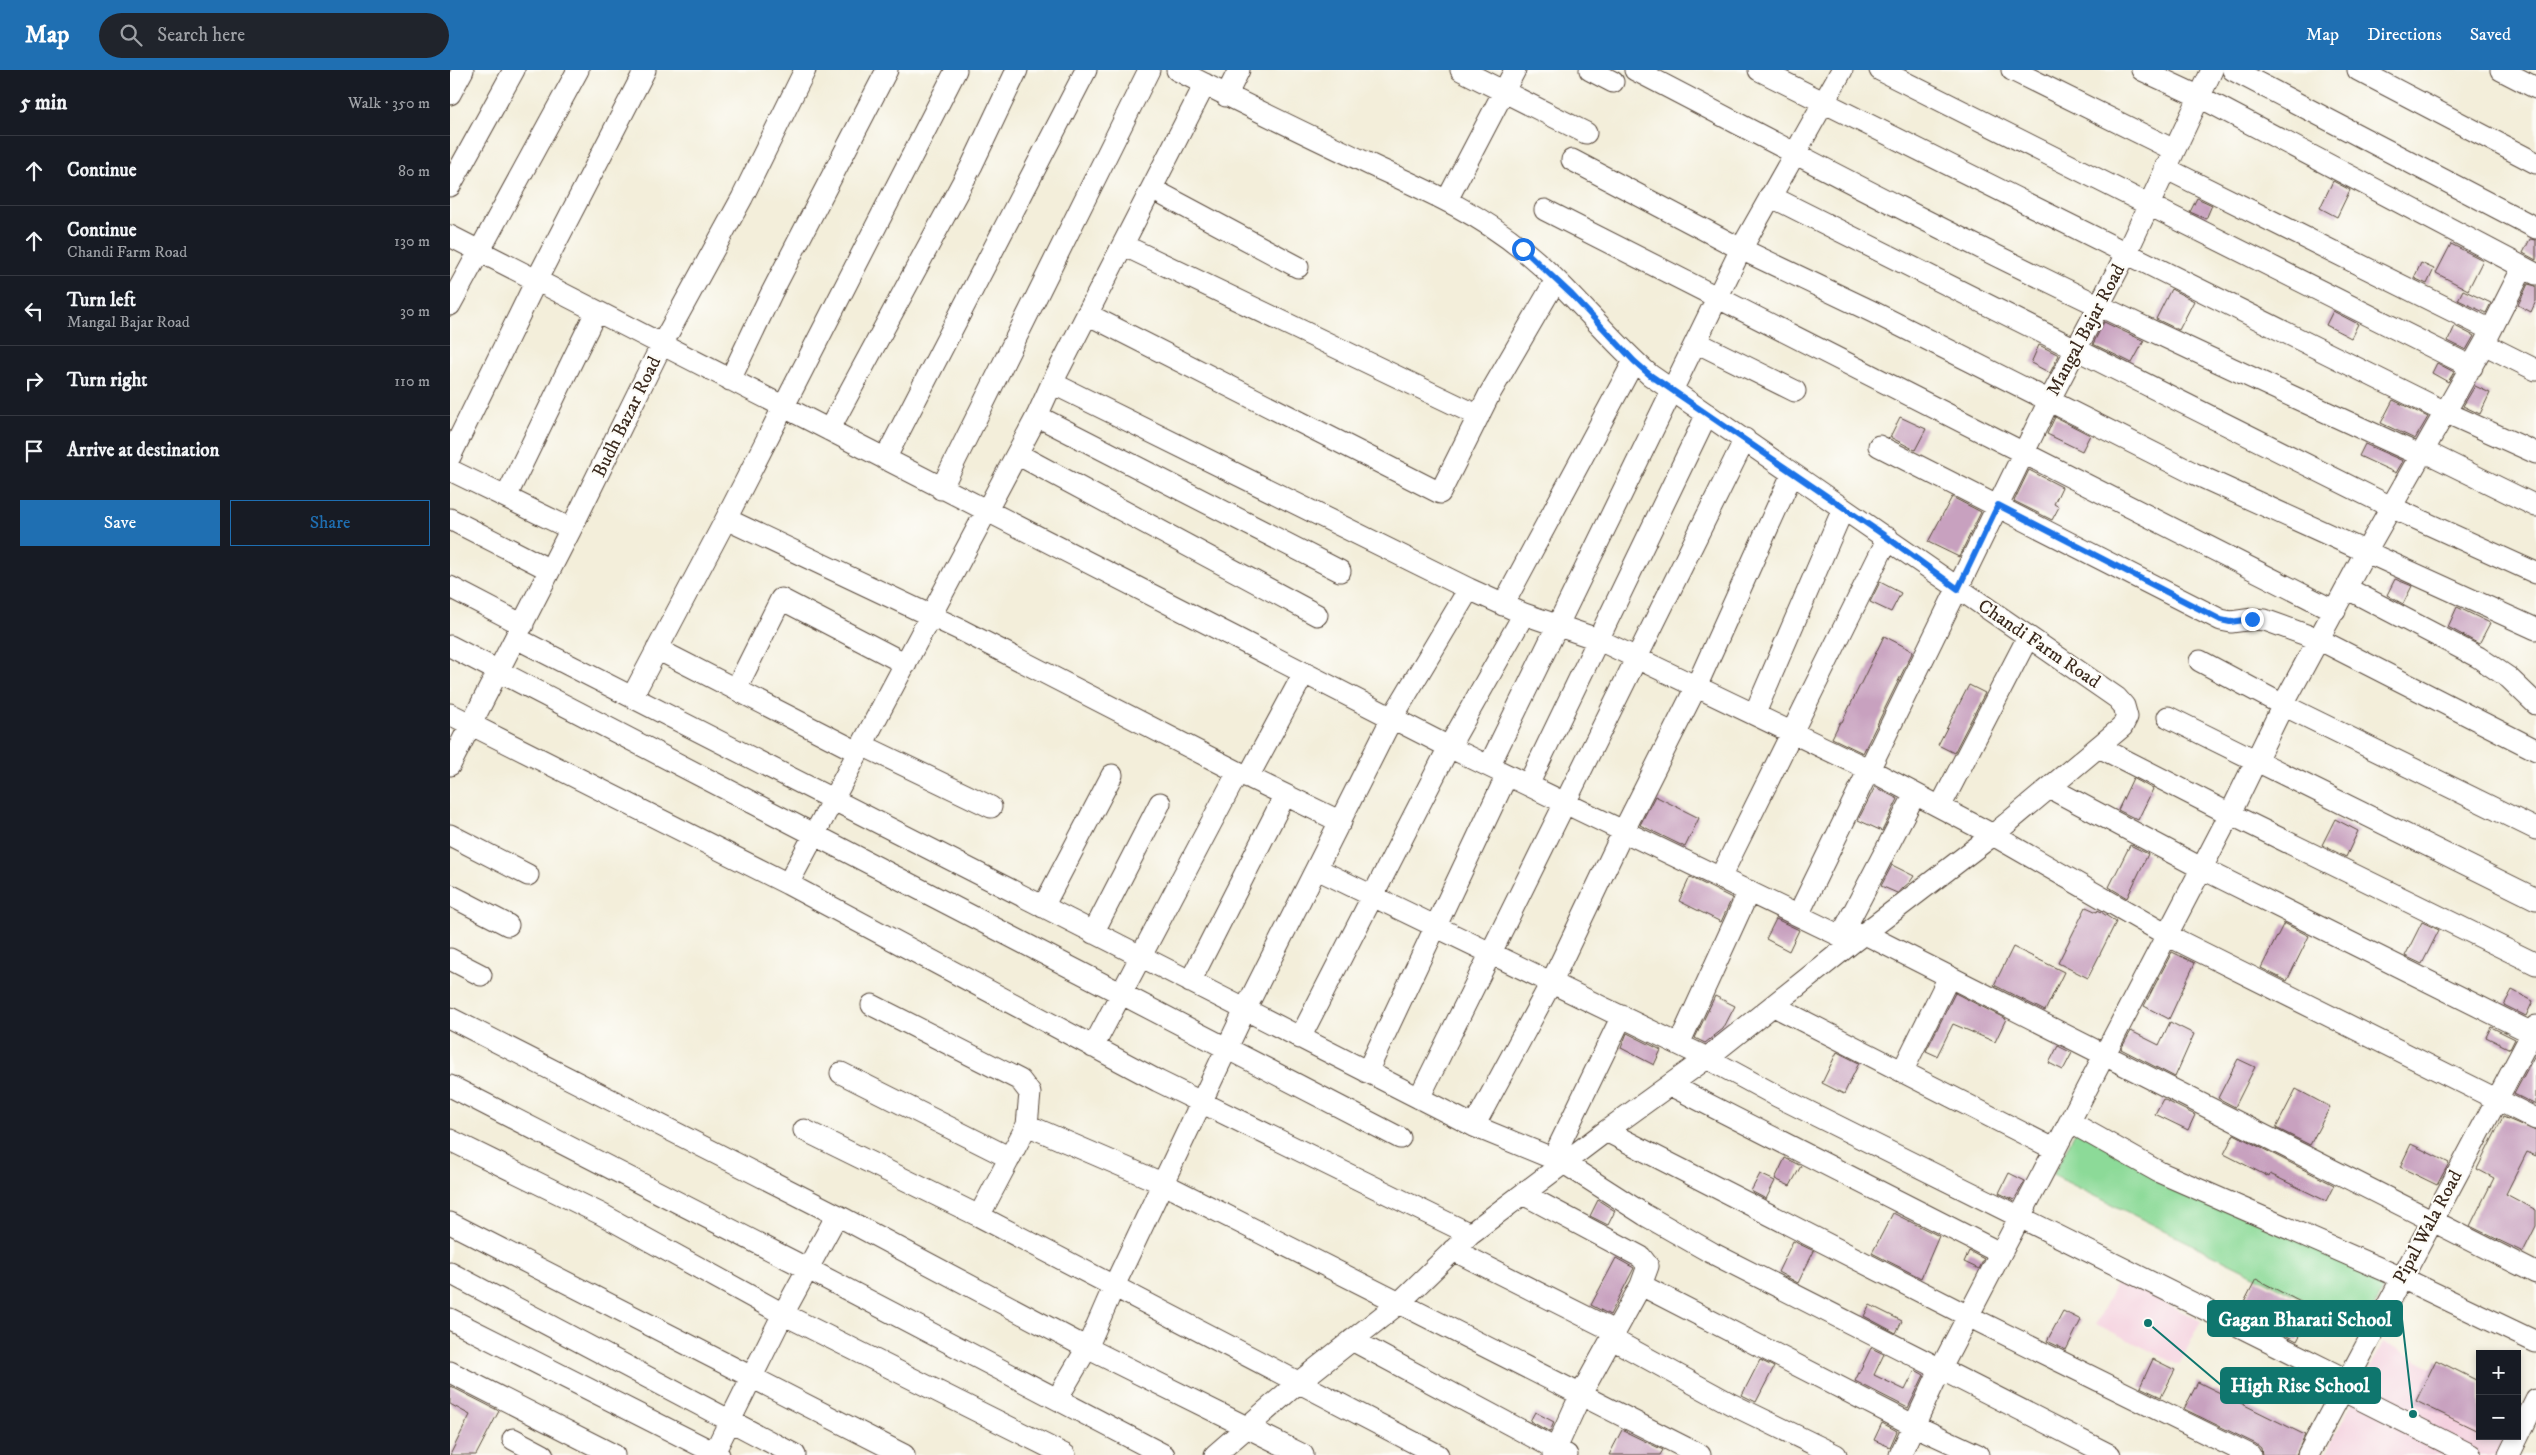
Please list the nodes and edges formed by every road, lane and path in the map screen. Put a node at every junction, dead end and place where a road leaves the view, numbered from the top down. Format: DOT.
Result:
graph roads {
  1 [pos="464,70"];
  2 [pos="514,70"];
  3 [pos="578,70"];
  4 [pos="645,70"];
  5 [pos="805,70"];
  6 [pos="887,70"];
  7 [pos="956,70"];
  8 [pos="1017,70"];
  9 [pos="1086,70"];
  10 [pos="1149,70"];
  11 [pos="1177,70"];
  12 [pos="1239,70"];
  13 [pos="1462,70"];
  14 [pos="1515,70"];
  15 [pos="1590,70"];
  16 [pos="1635,70"];
  17 [pos="1759,70"];
  18 [pos="1842,70"];
  19 [pos="1880,70"];
  20 [pos="2012,70"];
  21 [pos="2142,70"];
  22 [pos="2212,70"];
  23 [pos="2233,70"];
  24 [pos="2358,70"];
  25 [pos="2501,70"];
  26 [pos="1613,82"];
  27 [pos="1205,84"];
  28 [pos="2536,88"];
  29 [pos="1504,93"];
  30 [pos="450,94"];
  31 [pos="1226,96"];
  32 [pos="2198,96"];
  33 [pos="1823,101"];
  34 [pos="1586,133"];
  35 [pos="1794,152"];
  36 [pos="2170,159"];
  37 [pos="1572,160"];
  38 [pos="2536,163"];
  39 [pos="450,186"];
  40 [pos="1152,189"];
  41 [pos="1770,196"];
  42 [pos="1447,200"];
  43 [pos="2149,205"];
  44 [pos="1544,210"];
  45 [pos="2536,228"];
  46 [pos="450,236"];
  47 [pos="1123,245"];
  48 [pos="1742,249"];
  49 [pos="477,251"];
  50 [pos="2126,254"];
  51 [pos="1298,267"];
  52 [pos="2529,270"];
  53 [pos="1556,280"];
  54 [pos="536,281"];
  55 [pos="1718,298"];
  56 [pos="450,305"];
  57 [pos="2099,306"];
  58 [pos="596,312"];
  59 [pos="1087,314"];
  60 [pos="2488,337"];
  61 [pos="1696,342"];
  62 [pos="662,346"];
  63 [pos="2075,349"];
  64 [pos="1634,361"];
  65 [pos="2472,367"];
  66 [pos="2536,370"];
  67 [pos="730,380"];
  68 [pos="1052,383"];
  69 [pos="1672,390"];
  70 [pos="1795,391"];
  71 [pos="2049,401"];
  72 [pos="783,406"];
  73 [pos="2445,412"];
  74 [pos="1707,414"];
  75 [pos="1037,416"];
  76 [pos="1478,416"];
  77 [pos="829,430"];
  78 [pos="1745,439"];
  79 [pos="1879,446"];
  80 [pos="2536,453"];
  81 [pos="1017,454"];
  82 [pos="2024,454"];
  83 [pos="2422,456"];
  84 [pos="450,457"];
  85 [pos="885,459"];
  86 [pos="450,470"];
  87 [pos="1792,474"];
  88 [pos="941,489"];
  89 [pos="506,497"];
  90 [pos="1998,505"];
  91 [pos="2536,506"];
  92 [pos="2393,508"];
  93 [pos="1844,509"];
  94 [pos="986,511"];
  95 [pos="726,519"];
  96 [pos="450,520"];
  97 [pos="572,529"];
  98 [pos="1888,538"];
  99 [pos="2365,553"];
  100 [pos="550,570"];
  101 [pos="1340,571"];
  102 [pos="2536,573"];
  103 [pos="450,587"];
  104 [pos="2346,588"];
  105 [pos="1469,589"];
  106 [pos="1958,589"];
  107 [pos="1503,604"];
  108 [pos="2335,611"];
  109 [pos="1524,614"];
  110 [pos="1317,615"];
  111 [pos="932,617"];
  112 [pos="1556,625"];
  113 [pos="2536,630"];
  114 [pos="520,631"];
  115 [pos="2028,637"];
  116 [pos="1597,639"];
  117 [pos="2320,640"];
  118 [pos="450,646"];
  119 [pos="657,649"];
  120 [pos="1638,658"];
  121 [pos="2200,661"];
  122 [pos="906,664"];
  123 [pos="498,671"];
  124 [pos="1304,673"];
  125 [pos="1696,688"];
  126 [pos="736,689"];
  127 [pos="632,697"];
  128 [pos="2536,704"];
  129 [pos="2283,705"];
  130 [pos="1755,713"];
  131 [pos="450,714"];
  132 [pos="2168,717"];
  133 [pos="1392,718"];
  134 [pos="470,725"];
  135 [pos="1793,732"];
  136 [pos="1449,747"];
  137 [pos="2099,747"];
  138 [pos="860,748"];
  139 [pos="2536,750"];
  140 [pos="2256,761"];
  141 [pos="450,765"];
  142 [pos="1488,766"];
  143 [pos="1868,769"];
  144 [pos="1112,775"];
  145 [pos="1243,775"];
  146 [pos="1507,776"];
  147 [pos="1528,785"];
  148 [pos="2050,788"];
  149 [pos="1915,794"];
  150 [pos="1285,795"];
  151 [pos="831,800"];
  152 [pos="1160,803"];
  153 [pos="1567,803"];
  154 [pos="992,807"];
  155 [pos="1940,807"];
  156 [pos="2230,814"];
  157 [pos="1341,822"];
  158 [pos="2536,829"];
  159 [pos="1624,830"];
  160 [pos="816,834"];
  161 [pos="450,835"];
  162 [pos="1993,835"];
  163 [pos="2201,868"];
  164 [pos="1317,870"];
  165 [pos="528,875"];
  166 [pos="1720,878"];
  167 [pos="788,884"];
  168 [pos="1749,892"];
  169 [pos="450,895"];
  170 [pos="1371,897"];
  171 [pos="2536,899"];
  172 [pos="1043,907"];
  173 [pos="1798,915"];
  174 [pos="508,924"];
  175 [pos="1436,928"];
  176 [pos="1093,932"];
  177 [pos="2167,935"];
  178 [pos="1852,937"];
  179 [pos="1492,954"];
  180 [pos="1140,957"];
  181 [pos="450,959"];
  182 [pos="2536,964"];
  183 [pos="481,975"];
  184 [pos="1948,977"];
  185 [pos="1190,982"];
  186 [pos="1551,982"];
  187 [pos="1122,992"];
  188 [pos="872,1005"];
  189 [pos="1774,1006"];
  190 [pos="1245,1010"];
  191 [pos="1622,1016"];
  192 [pos="450,1018"];
  193 [pos="2535,1031"];
  194 [pos="1300,1038"];
  195 [pos="1679,1044"];
  196 [pos="1093,1047"];
  197 [pos="1229,1047"];
  198 [pos="2104,1054"];
  199 [pos="1707,1058"];
  200 [pos="1903,1070"];
  201 [pos="1367,1072"];
  202 [pos="841,1073"];
  203 [pos="1670,1084"];
  204 [pos="450,1086"];
  205 [pos="1420,1098"];
  206 [pos="2496,1099"];
  207 [pos="1202,1102"];
  208 [pos="2536,1119"];
  209 [pos="2070,1122"];
  210 [pos="1027,1124"];
  211 [pos="1474,1126"];
  212 [pos="804,1130"];
  213 [pos="1606,1130"];
  214 [pos="1400,1138"];
  215 [pos="450,1140"];
  216 [pos="2054,1149"];
  217 [pos="1010,1158"];
  218 [pos="1558,1161"];
  219 [pos="1164,1184"];
  220 [pos="1523,1194"];
  221 [pos="837,1215"];
  222 [pos="979,1216"];
  223 [pos="2019,1217"];
  224 [pos="2431,1222"];
  225 [pos="450,1223"];
  226 [pos="1470,1234"];
  227 [pos="1453,1250"];
  228 [pos="2000,1253"];
  229 [pos="808,1268"];
  230 [pos="450,1273"];
  231 [pos="2536,1273"];
  232 [pos="2402,1278"];
  233 [pos="1641,1285"];
  234 [pos="1114,1286"];
  235 [pos="1398,1304"];
  236 [pos="783,1314"];
  237 [pos="1968,1316"];
  238 [pos="450,1319"];
  239 [pos="1614,1336"];
  240 [pos="1352,1340"];
  241 [pos="2536,1342"];
  242 [pos="1087,1348"];
  243 [pos="1940,1370"];
  244 [pos="450,1372"];
  245 [pos="751,1378"];
  246 [pos="1299,1382"];
  247 [pos="2345,1385"];
  248 [pos="1581,1394"];
  249 [pos="1057,1399"];
  250 [pos="2535,1403"];
  251 [pos="730,1421"];
  252 [pos="1913,1425"];
  253 [pos="1248,1427"];
  254 [pos="513,1439"];
  255 [pos="1559,1453"];
  256 [pos="716,1454"];
  257 [pos="543,1455"];
  258 [pos="614,1455"];
  259 [pos="795,1455"];
  260 [pos="904,1455"];
  261 [pos="1065,1455"];
  262 [pos="1164,1455"];
  263 [pos="1215,1455"];
  264 [pos="1303,1455"];
  265 [pos="1438,1455"];
  266 [pos="1700,1455"];
  267 [pos="1836,1455"];
  268 [pos="1900,1455"];
  269 [pos="1978,1455"];
  270 [pos="2110,1455"];
  271 [pos="2250,1455"];
  272 [pos="2308,1455"];
  273 [pos="2471,1455"];
  274 [pos="2509,1455"];
  1 -- 30 [label="street"];
  2 -- 39 [label="street"];
  3 -- 49 [label="street"];
  4 -- 54 [label="street"];
  5 -- 62 [label="street, Budh Bazar Road"];
  6 -- 67 [label="street"];
  7 -- 72 [label="street"];
  8 -- 77 [label="street"];
  9 -- 85 [label="street"];
  10 -- 88 [label="street"];
  11 -- 27 [label="street, Chandi Farm Road"];
  12 -- 31 [label="street"];
  13 -- 29 [label="street"];
  14 -- 29 [label="street"];
  15 -- 26 [label="street"];
  16 -- 35 [label="street"];
  17 -- 33 [label="street"];
  18 -- 33 [label="street"];
  19 -- 43 [label="street"];
  20 -- 36 [label="street"];
  21 -- 32 [label="street"];
  22 -- 32 [label="street, Mangal Bajar Road"];
  23 -- 45 [label="street"];
  24 -- 38 [label="street"];
  25 -- 28 [label="street"];
  27 -- 31 [label="street, Chandi Farm Road"];
  27 -- 40 [label="street"];
  29 -- 34 [label="street"];
  29 -- 42 [label="street"];
  31 -- 42 [label="street, Chandi Farm Road"];
  32 -- 36 [label="street, Mangal Bajar Road"];
  32 -- 52 [label="street"];
  33 -- 35 [label="street"];
  33 -- 50 [label="street"];
  35 -- 41 [label="street"];
  35 -- 57 [label="street"];
  36 -- 43 [label="street, Mangal Bajar Road"];
  36 -- 60 [label="street"];
  37 -- 48 [label="street"];
  40 -- 47 [label="street"];
  40 -- 51 [label="street"];
  41 -- 48 [label="street"];
  41 -- 63 [label="street"];
  42 -- 53 [label="street, Chandi Farm Road"];
  43 -- 50 [label="street, Mangal Bajar Road"];
  43 -- 65 [label="street"];
  44 -- 55 [label="street"];
  46 -- 49 [label="street"];
  47 -- 59 [label="street"];
  47 -- 76 [label="street"];
  48 -- 55 [label="street"];
  48 -- 71 [label="street"];
  49 -- 54 [label="street"];
  49 -- 56 [label="street"];
  50 -- 57 [label="street, Mangal Bajar Road"];
  50 -- 73 [label="street"];
  52 -- 60 [label="street"];
  53 -- 64 [label="street, Chandi Farm Road"];
  53 -- 76 [label="street"];
  54 -- 58 [label="street"];
  54 -- 84 [label="street"];
  55 -- 61 [label="street"];
  55 -- 82 [label="street"];
  57 -- 63 [label="street, Mangal Bajar Road"];
  57 -- 83 [label="street"];
  58 -- 62 [label="street"];
  58 -- 89 [label="street"];
  59 -- 68 [label="street"];
  59 -- 76 [label="street"];
  60 -- 65 [label="street"];
  60 -- 66 [label="street"];
  61 -- 69 [label="street"];
  61 -- 70 [label="street"];
  62 -- 67 [label="street"];
  62 -- 97 [label="street, Budh Bazar Road"];
  63 -- 71 [label="street, Mangal Bajar Road"];
  63 -- 92 [label="street"];
  64 -- 69 [label="street, Chandi Farm Road"];
  64 -- 107 [label="street"];
  65 -- 73 [label="street"];
  67 -- 72 [label="street"];
  68 -- 75 [label="street"];
  68 -- 105 [label="street"];
  69 -- 74 [label="street, Chandi Farm Road"];
  69 -- 112 [label="street"];
  71 -- 82 [label="street, Mangal Bajar Road"];
  71 -- 99 [label="street"];
  72 -- 77 [label="street"];
  72 -- 95 [label="street"];
  73 -- 80 [label="street"];
  73 -- 83 [label="street"];
  74 -- 78 [label="street, Chandi Farm Road"];
  74 -- 116 [label="street"];
  75 -- 81 [label="street"];
  75 -- 101 [label="street"];
  77 -- 85 [label="street"];
  78 -- 87 [label="street, Chandi Farm Road"];
  78 -- 120 [label="street"];
  79 -- 90 [label="street"];
  81 -- 94 [label="street"];
  81 -- 110 [label="street"];
  82 -- 90 [label="street, Mangal Bajar Road"];
  82 -- 108 [label="street"];
  83 -- 91 [label="street"];
  83 -- 92 [label="street"];
  85 -- 88 [label="street"];
  86 -- 89 [label="street"];
  87 -- 93 [label="street, Chandi Farm Road"];
  87 -- 125 [label="street"];
  88 -- 94 [label="street"];
  89 -- 97 [label="street"];
  90 -- 106 [label="street, Mangal Bajar Road"];
  90 -- 117 [label="street"];
  92 -- 99 [label="street"];
  92 -- 102 [label="street"];
  93 -- 98 [label="street, Chandi Farm Road"];
  93 -- 130 [label="street"];
  94 -- 111 [label="street"];
  94 -- 124 [label="street"];
  95 -- 111 [label="street"];
  95 -- 119 [label="street"];
  96 -- 100 [label="street"];
  97 -- 100 [label="street, Budh Bazar Road"];
  98 -- 106 [label="street, Chandi Farm Road"];
  98 -- 135 [label="street"];
  99 -- 104 [label="street"];
  99 -- 113 [label="street"];
  100 -- 114 [label="street, Budh Bazar Road"];
  103 -- 114 [label="street"];
  104 -- 108 [label="street"];
  104 -- 128 [label="street"];
  105 -- 107 [label="street"];
  105 -- 133 [label="street"];
  106 -- 115 [label="street, Chandi Farm Road"];
  106 -- 143 [label="street, Mangal Bajar Road"];
  107 -- 109 [label="street"];
  108 -- 117 [label="street"];
  109 -- 112 [label="street"];
  109 -- 136 [label="street"];
  111 -- 122 [label="street"];
  111 -- 145 [label="street"];
  112 -- 116 [label="street"];
  112 -- 142 [label="street"];
  114 -- 123 [label="street, Budh Bazar Road"];
  114 -- 127 [label="street"];
  115 -- 137 [label="street, Chandi Farm Road"];
  115 -- 155 [label="street"];
  116 -- 120 [label="street"];
  116 -- 147 [label="street"];
  117 -- 129 [label="street"];
  117 -- 139 [label="street"];
  118 -- 123 [label="street"];
  119 -- 126 [label="street"];
  119 -- 127 [label="street"];
  120 -- 125 [label="street"];
  120 -- 153 [label="street"];
  121 -- 129 [label="street"];
  122 -- 126 [label="street"];
  122 -- 138 [label="street"];
  123 -- 134 [label="street, Budh Bazar Road"];
  123 -- 160 [label="street"];
  124 -- 133 [label="street"];
  124 -- 145 [label="street"];
  125 -- 130 [label="street"];
  125 -- 159 [label="street"];
  126 -- 138 [label="street"];
  127 -- 151 [label="street"];
  129 -- 140 [label="street"];
  129 -- 158 [label="street"];
  130 -- 135 [label="street"];
  131 -- 134 [label="street"];
  132 -- 140 [label="street"];
  133 -- 136 [label="street"];
  133 -- 157 [label="street"];
  134 -- 141 [label="street, Budh Bazar Road"];
  134 -- 167 [label="street"];
  135 -- 143 [label="street"];
  135 -- 166 [label="street"];
  136 -- 142 [label="street"];
  136 -- 170 [label="street"];
  137 -- 148 [label="street, Chandi Farm Road"];
  137 -- 156 [label="street"];
  138 -- 151 [label="street"];
  138 -- 154 [label="street"];
  140 -- 156 [label="street"];
  140 -- 171 [label="street"];
  142 -- 146 [label="street"];
  143 -- 149 [label="street"];
  143 -- 173 [label="street, Mangal Bajar Road"];
  144 -- 172 [label="street"];
  145 -- 150 [label="street"];
  145 -- 180 [label="street"];
  146 -- 147 [label="street"];
  146 -- 175 [label="street"];
  147 -- 153 [label="street"];
  148 -- 162 [label="street, Chandi Farm Road"];
  148 -- 163 [label="street"];
  149 -- 155 [label="street"];
  149 -- 178 [label="street"];
  150 -- 157 [label="street"];
  150 -- 185 [label="street"];
  151 -- 160 [label="street"];
  151 -- 172 [label="street"];
  152 -- 176 [label="street"];
  153 -- 159 [label="street"];
  153 -- 179 [label="street"];
  155 -- 162 [label="street"];
  156 -- 163 [label="street"];
  156 -- 182 [label="street"];
  157 -- 164 [label="street"];
  159 -- 166 [label="street"];
  159 -- 186 [label="street"];
  160 -- 167 [label="street"];
  160 -- 187 [label="street"];
  161 -- 165 [label="street"];
  162 -- 177 [label="street"];
  162 -- 178 [label="street, Chandi Farm Road"];
  163 -- 177 [label="street"];
  163 -- 193 [label="street"];
  164 -- 170 [label="street"];
  164 -- 190 [label="street"];
  166 -- 168 [label="street"];
  167 -- 196 [label="street"];
  168 -- 173 [label="street"];
  168 -- 195 [label="street"];
  169 -- 174 [label="street"];
  170 -- 175 [label="street"];
  170 -- 194 [label="street"];
  172 -- 176 [label="street"];
  173 -- 178 [label="street"];
  175 -- 179 [label="street"];
  175 -- 201 [label="street"];
  176 -- 180 [label="street"];
  177 -- 198 [label="street"];
  177 -- 206 [label="street"];
  178 -- 184 [label="street"];
  178 -- 189 [label="street, Chandi Farm Road"];
  179 -- 186 [label="street"];
  179 -- 205 [label="street"];
  180 -- 185 [label="street"];
  180 -- 187 [label="street"];
  181 -- 183 [label="street"];
  184 -- 198 [label="street"];
  184 -- 200 [label="street"];
  185 -- 190 [label="street"];
  186 -- 191 [label="street"];
  186 -- 211 [label="street"];
  187 -- 196 [label="street"];
  187 -- 197 [label="street"];
  188 -- 210 [label="street"];
  189 -- 199 [label="street, Chandi Farm Road"];
  189 -- 200 [label="street"];
  190 -- 194 [label="street"];
  190 -- 197 [label="street"];
  191 -- 195 [label="street"];
  191 -- 218 [label="street"];
  192 -- 221 [label="street"];
  193 -- 206 [label="street, Pipal Wala Road"];
  194 -- 201 [label="street"];
  195 -- 199 [label="street"];
  196 -- 207 [label="street"];
  197 -- 207 [label="street"];
  197 -- 214 [label="street"];
  198 -- 209 [label="street"];
  198 -- 224 [label="street"];
  199 -- 203 [label="street, Chandi Farm Road"];
  199 -- 223 [label="street"];
  200 -- 216 [label="street"];
  201 -- 205 [label="street"];
  202 -- 217 [label="street"];
  203 -- 213 [label="street, Chandi Farm Road"];
  203 -- 228 [label="street"];
  204 -- 229 [label="street"];
  205 -- 211 [label="street"];
  206 -- 208 [label="street"];
  206 -- 224 [label="street, Pipal Wala Road"];
  207 -- 219 [label="street"];
  207 -- 226 [label="street"];
  209 -- 216 [label="street"];
  209 -- 232 [label="street"];
  210 -- 217 [label="street"];
  210 -- 219 [label="street"];
  211 -- 218 [label="street"];
  212 -- 222 [label="street"];
  213 -- 218 [label="street, Chandi Farm Road"];
  213 -- 237 [label="street"];
  215 -- 236 [label="street"];
  216 -- 223 [label="street"];
  217 -- 222 [label="street"];
  218 -- 220 [label="street, Chandi Farm Road"];
  218 -- 243 [label="street"];
  219 -- 234 [label="street"];
  219 -- 235 [label="street"];
  220 -- 226 [label="street, Chandi Farm Road"];
  220 -- 233 [label="street"];
  221 -- 229 [label="street"];
  221 -- 242 [label="street"];
  222 -- 234 [label="street"];
  223 -- 228 [label="street"];
  223 -- 247 [label="street"];
  224 -- 231 [label="street"];
  224 -- 232 [label="street, Pipal Wala Road"];
  225 -- 245 [label="street"];
  226 -- 227 [label="street, Chandi Farm Road"];
  227 -- 235 [label="street, Chandi Farm Road"];
  227 -- 239 [label="street"];
  228 -- 237 [label="street"];
  229 -- 236 [label="street"];
  229 -- 249 [label="street"];
  230 -- 251 [label="street"];
  232 -- 241 [label="street"];
  232 -- 247 [label="street, Pipal Wala Road"];
  233 -- 239 [label="street"];
  233 -- 252 [label="street"];
  234 -- 242 [label="street"];
  234 -- 246 [label="street"];
  235 -- 240 [label="street, Chandi Farm Road"];
  235 -- 248 [label="street"];
  236 -- 245 [label="street"];
  236 -- 261 [label="street"];
  237 -- 243 [label="street"];
  237 -- 271 [label="street"];
  238 -- 256 [label="street"];
  239 -- 248 [label="street"];
  239 -- 267 [label="street"];
  240 -- 246 [label="street, Chandi Farm Road"];
  240 -- 255 [label="street"];
  242 -- 249 [label="street"];
  242 -- 253 [label="street"];
  243 -- 252 [label="street"];
  243 -- 270 [label="street"];
  244 -- 258 [label="street"];
  245 -- 251 [label="street"];
  245 -- 260 [label="street"];
  246 -- 253 [label="street, Chandi Farm Road"];
  246 -- 265 [label="street"];
  247 -- 272 [label="street, Pipal Wala Road"];
  247 -- 273 [label="street"];
  248 -- 255 [label="street"];
  248 -- 266 [label="street"];
  249 -- 262 [label="street"];
  250 -- 274 [label="street"];
  251 -- 256 [label="street"];
  251 -- 259 [label="street"];
  252 -- 268 [label="street"];
  252 -- 269 [label="street"];
  253 -- 263 [label="street, Chandi Farm Road"];
  253 -- 264 [label="street"];
  254 -- 257 [label="street"];
}
